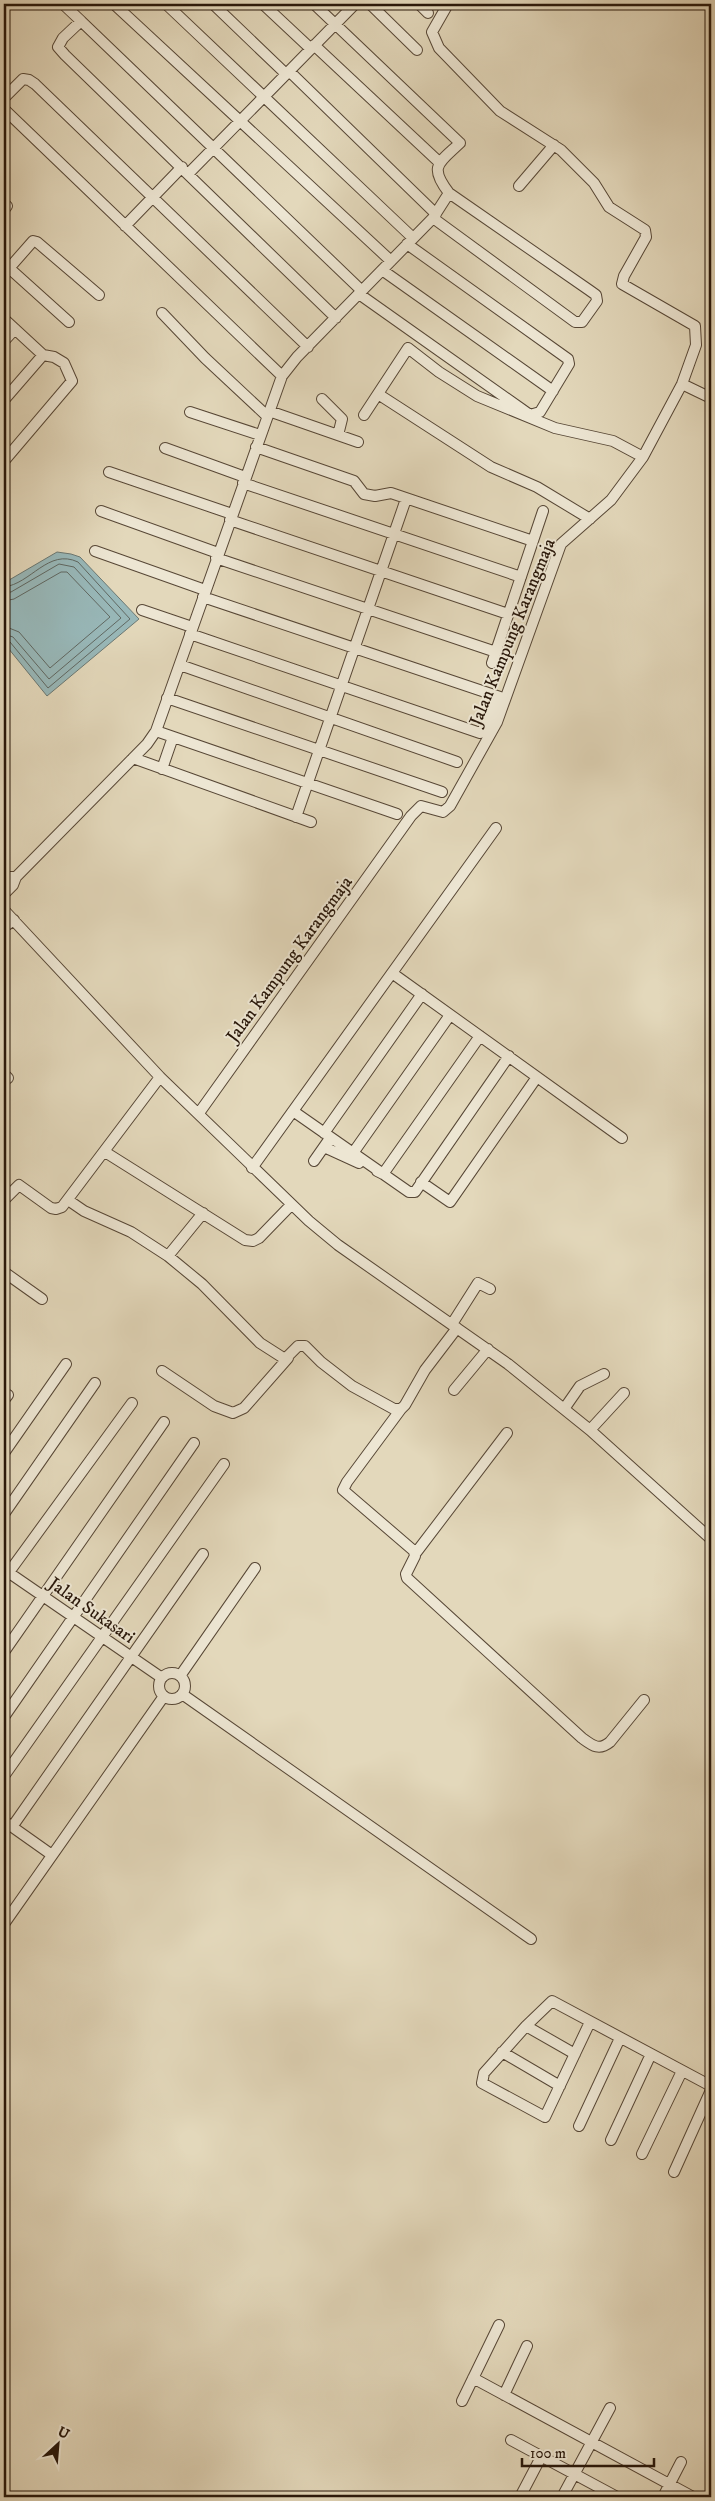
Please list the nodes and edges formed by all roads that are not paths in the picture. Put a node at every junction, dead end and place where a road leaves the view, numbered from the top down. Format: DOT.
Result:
graph roads {
  1 [pos="63,4"];
  2 [pos="114,4"];
  3 [pos="166,4"];
  4 [pos="212,4"];
  5 [pos="263,4"];
  6 [pos="314,4"];
  7 [pos="355,4"];
  8 [pos="370,4"];
  9 [pos="419,4"];
  10 [pos="448,4"];
  11 [pos="428,13"];
  12 [pos="81,21"];
  13 [pos="335,24"];
  14 [pos="312,47"];
  15 [pos="417,50"];
  16 [pos="288,72"];
  17 [pos="264,97"];
  18 [pos="4,98"];
  19 [pos="4,109"];
  20 [pos="240,121"];
  21 [pos="554,145"];
  22 [pos="214,148"];
  23 [pos="440,163"];
  24 [pos="186,170"];
  25 [pos="519,186"];
  26 [pos="449,193"];
  27 [pos="153,197"];
  28 [pos="434,216"];
  29 [pos="125,226"];
  30 [pos="410,241"];
  31 [pos="391,261"];
  32 [pos="382,270"];
  33 [pos="6,271"];
  34 [pos="360,292"];
  35 [pos="99,294"];
  36 [pos="162,313"];
  37 [pos="336,318"];
  38 [pos="4,319"];
  39 [pos="69,322"];
  40 [pos="15,329"];
  41 [pos="4,341"];
  42 [pos="308,346"];
  43 [pos="43,355"];
  44 [pos="282,376"];
  45 [pos="682,384"];
  46 [pos="553,390"];
  47 [pos="378,394"];
  48 [pos="711,398"];
  49 [pos="322,399"];
  50 [pos="4,400"];
  51 [pos="190,412"];
  52 [pos="268,414"];
  53 [pos="364,415"];
  54 [pos="260,435"];
  55 [pos="338,435"];
  56 [pos="358,442"];
  57 [pos="256,447"];
  58 [pos="165,448"];
  59 [pos="643,457"];
  60 [pos="4,461"];
  61 [pos="109,472"];
  62 [pos="244,480"];
  63 [pos="406,499"];
  64 [pos="101,511"];
  65 [pos="543,511"];
  66 [pos="231,517"];
  67 [pos="590,519"];
  68 [pos="392,535"];
  69 [pos="533,541"];
  70 [pos="95,551"];
  71 [pos="217,556"];
  72 [pos="380,572"];
  73 [pos="521,577"];
  74 [pos="204,594"];
  75 [pos="142,610"];
  76 [pos="367,610"];
  77 [pos="508,614"];
  78 [pos="191,631"];
  79 [pos="354,648"];
  80 [pos="496,652"];
  81 [pos="492,663"];
  82 [pos="180,665"];
  83 [pos="342,686"];
  84 [pos="167,698"];
  85 [pos="502,698"];
  86 [pos="331,718"];
  87 [pos="156,731"];
  88 [pos="173,737"];
  89 [pos="319,750"];
  90 [pos="133,758"];
  91 [pos="457,762"];
  92 [pos="162,768"];
  93 [pos="308,783"];
  94 [pos="442,792"];
  95 [pos="397,814"];
  96 [pos="296,817"];
  97 [pos="311,822"];
  98 [pos="496,828"];
  99 [pos="16,877"];
  100 [pos="4,881"];
  101 [pos="4,894"];
  102 [pos="4,910"];
  103 [pos="14,920"];
  104 [pos="4,927"];
  105 [pos="392,973"];
  106 [pos="422,994"];
  107 [pos="450,1015"];
  108 [pos="480,1036"];
  109 [pos="509,1056"];
  110 [pos="4,1074"];
  111 [pos="160,1077"];
  112 [pos="537,1077"];
  113 [pos="4,1081"];
  114 [pos="293,1111"];
  115 [pos="199,1113"];
  116 [pos="327,1135"];
  117 [pos="622,1138"];
  118 [pos="324,1147"];
  119 [pos="105,1152"];
  120 [pos="353,1153"];
  121 [pos="314,1161"];
  122 [pos="252,1168"];
  123 [pos="383,1174"];
  124 [pos="422,1182"];
  125 [pos="4,1200"];
  126 [pos="68,1200"];
  127 [pos="291,1205"];
  128 [pos="203,1213"];
  129 [pos="168,1256"];
  130 [pos="4,1272"];
  131 [pos="490,1289"];
  132 [pos="42,1299"];
  133 [pos="455,1326"];
  134 [pos="488,1349"];
  135 [pos="288,1358"];
  136 [pos="66,1364"];
  137 [pos="162,1371"];
  138 [pos="604,1374"];
  139 [pos="95,1383"];
  140 [pos="454,1390"];
  141 [pos="624,1393"];
  142 [pos="132,1403"];
  143 [pos="401,1409"];
  144 [pos="564,1409"];
  145 [pos="164,1422"];
  146 [pos="590,1430"];
  147 [pos="507,1433"];
  148 [pos="194,1443"];
  149 [pos="4,1453"];
  150 [pos="224,1464"];
  151 [pos="4,1514"];
  152 [pos="711,1539"];
  153 [pos="203,1554"];
  154 [pos="415,1554"];
  155 [pos="255,1568"];
  156 [pos="5,1574"];
  157 [pos="44,1596"];
  158 [pos="73,1616"];
  159 [pos="101,1636"];
  160 [pos="4,1652"];
  161 [pos="132,1656"];
  162 [pos="180,1676"];
  163 [pos="162,1678"];
  164 [pos="182,1694"];
  165 [pos="164,1696"];
  166 [pos="644,1700"];
  167 [pos="4,1716"];
  168 [pos="4,1776"];
  169 [pos="8,1824"];
  170 [pos="52,1855"];
  171 [pos="4,1924"];
  172 [pos="531,1939"];
  173 [pos="590,2022"];
  174 [pos="526,2026"];
  175 [pos="620,2038"];
  176 [pos="502,2052"];
  177 [pos="575,2054"];
  178 [pos="651,2054"];
  179 [pos="682,2071"];
  180 [pos="560,2086"];
  181 [pos="711,2086"];
  182 [pos="711,2090"];
  183 [pos="579,2126"];
  184 [pos="611,2140"];
  185 [pos="642,2154"];
  186 [pos="674,2172"];
  187 [pos="499,2325"];
  188 [pos="527,2346"];
  189 [pos="473,2378"];
  190 [pos="504,2395"];
  191 [pos="462,2401"];
  192 [pos="610,2408"];
  193 [pos="511,2440"];
  194 [pos="592,2442"];
  195 [pos="541,2457"];
  196 [pos="681,2462"];
  197 [pos="574,2474"];
  198 [pos="670,2484"];
  199 [pos="604,2494"];
  200 [pos="520,2497"];
  201 [pos="562,2497"];
  202 [pos="617,2497"];
  203 [pos="662,2497"];
  204 [pos="694,2497"];
  1 -- 12 [label="street"];
  2 -- 20 [label="street"];
  3 -- 17 [label="street"];
  4 -- 16 [label="street"];
  5 -- 14 [label="street"];
  6 -- 13 [label="street"];
  7 -- 13 [label="street"];
  8 -- 15 [label="street"];
  9 -- 11 [label="street"];
  10 -- 21 [label="street, Jalan Kampung Karangmaja"];
  12 -- 22 [label="street"];
  12 -- 24 [label="street"];
  13 -- 14 [label="street"];
  13 -- 23 [label="street"];
  14 -- 16 [label="street"];
  14 -- 23 [label="street"];
  16 -- 17 [label="street"];
  16 -- 28 [label="street"];
  17 -- 20 [label="street"];
  17 -- 30 [label="street"];
  18 -- 27 [label="street"];
  19 -- 29 [label="street"];
  20 -- 22 [label="street"];
  20 -- 31 [label="street"];
  21 -- 25 [label="street"];
  21 -- 45 [label="street, Jalan Kampung Karangmaja"];
  22 -- 24 [label="street"];
  22 -- 34 [label="street"];
  23 -- 26 [label="street"];
  24 -- 27 [label="street"];
  24 -- 37 [label="street"];
  26 -- 28 [label="street"];
  26 -- 28 [label="street"];
  27 -- 29 [label="street"];
  27 -- 42 [label="street"];
  28 -- 30 [label="street"];
  29 -- 44 [label="street"];
  30 -- 31 [label="street"];
  30 -- 46 [label="street"];
  31 -- 32 [label="street"];
  32 -- 34 [label="street"];
  32 -- 46 [label="street"];
  33 -- 35 [label="street"];
  33 -- 39 [label="street"];
  34 -- 37 [label="street"];
  34 -- 46 [label="street"];
  36 -- 52 [label="street"];
  37 -- 42 [label="street"];
  38 -- 40 [label="street"];
  40 -- 41 [label="street"];
  40 -- 43 [label="street"];
  42 -- 44 [label="street"];
  43 -- 50 [label="street"];
  43 -- 60 [label="street"];
  44 -- 52 [label="street"];
  45 -- 48 [label="street"];
  45 -- 59 [label="street, Jalan Kampung Karangmaja"];
  47 -- 53 [label="street"];
  47 -- 59 [label="street"];
  47 -- 67 [label="street"];
  49 -- 55 [label="street"];
  51 -- 54 [label="street"];
  52 -- 54 [label="street"];
  52 -- 55 [label="street"];
  54 -- 57 [label="street"];
  55 -- 56 [label="street"];
  57 -- 62 [label="street"];
  57 -- 63 [label="street"];
  58 -- 62 [label="street"];
  59 -- 67 [label="street, Jalan Kampung Karangmaja"];
  61 -- 66 [label="street"];
  62 -- 66 [label="street"];
  62 -- 68 [label="street"];
  63 -- 68 [label="street"];
  63 -- 69 [label="street"];
  64 -- 71 [label="street"];
  65 -- 69 [label="street"];
  66 -- 71 [label="street"];
  66 -- 72 [label="street"];
  67 -- 85 [label="street, Jalan Kampung Karangmaja"];
  68 -- 72 [label="street"];
  68 -- 73 [label="street"];
  69 -- 73 [label="street"];
  70 -- 74 [label="street"];
  71 -- 74 [label="street"];
  71 -- 76 [label="street"];
  72 -- 76 [label="street"];
  72 -- 77 [label="street"];
  73 -- 77 [label="street"];
  74 -- 78 [label="street"];
  74 -- 79 [label="street"];
  75 -- 78 [label="street"];
  76 -- 79 [label="street"];
  76 -- 80 [label="street"];
  77 -- 80 [label="street"];
  78 -- 82 [label="street"];
  78 -- 83 [label="street"];
  79 -- 83 [label="street"];
  79 -- 85 [label="street"];
  80 -- 81 [label="street"];
  82 -- 84 [label="street"];
  82 -- 86 [label="street"];
  83 -- 85 [label="street"];
  83 -- 86 [label="street"];
  84 -- 87 [label="street"];
  84 -- 89 [label="street"];
  85 -- 115 [label="street, Jalan Kampung Karangmaja"];
  86 -- 89 [label="street"];
  86 -- 91 [label="street"];
  87 -- 88 [label="street"];
  87 -- 90 [label="street"];
  88 -- 92 [label="street"];
  88 -- 93 [label="street"];
  89 -- 93 [label="street"];
  89 -- 94 [label="street"];
  90 -- 92 [label="street"];
  90 -- 99 [label="street"];
  92 -- 96 [label="street"];
  93 -- 95 [label="street"];
  93 -- 96 [label="street"];
  96 -- 97 [label="street"];
  98 -- 105 [label="street"];
  99 -- 100 [label="street"];
  99 -- 101 [label="street"];
  102 -- 103 [label="street"];
  103 -- 104 [label="street"];
  103 -- 111 [label="street"];
  105 -- 106 [label="street"];
  105 -- 114 [label="street"];
  106 -- 107 [label="street"];
  106 -- 116 [label="street"];
  107 -- 108 [label="street"];
  107 -- 120 [label="street"];
  108 -- 109 [label="street"];
  108 -- 123 [label="street"];
  109 -- 112 [label="street"];
  109 -- 124 [label="street"];
  110 -- 113 [label="street"];
  111 -- 115 [label="street"];
  111 -- 119 [label="street"];
  112 -- 117 [label="street"];
  112 -- 124 [label="street"];
  114 -- 116 [label="street"];
  114 -- 122 [label="street"];
  115 -- 122 [label="street"];
  116 -- 118 [label="street"];
  116 -- 120 [label="street"];
  118 -- 121 [label="street"];
  118 -- 123 [label="street"];
  119 -- 126 [label="street"];
  119 -- 128 [label="street"];
  120 -- 123 [label="street"];
  122 -- 127 [label="street"];
  123 -- 124 [label="street"];
  125 -- 126 [label="street"];
  126 -- 129 [label="street"];
  127 -- 128 [label="street"];
  127 -- 133 [label="street"];
  128 -- 129 [label="street"];
  129 -- 135 [label="street"];
  130 -- 132 [label="street"];
  131 -- 133 [label="street"];
  133 -- 134 [label="street"];
  133 -- 143 [label="street"];
  134 -- 140 [label="street"];
  134 -- 144 [label="street"];
  135 -- 137 [label="street"];
  135 -- 143 [label="street"];
  136 -- 149 [label="street"];
  138 -- 144 [label="street"];
  139 -- 151 [label="street"];
  141 -- 146 [label="street"];
  142 -- 156 [label="street"];
  143 -- 154 [label="street"];
  144 -- 146 [label="street"];
  145 -- 157 [label="street"];
  146 -- 152 [label="street"];
  147 -- 154 [label="street"];
  148 -- 158 [label="street"];
  150 -- 159 [label="street"];
  153 -- 161 [label="street"];
  154 -- 166 [label="street"];
  155 -- 162 [label="street"];
  156 -- 157 [label="street, Jalan Sukasari"];
  157 -- 158 [label="street, Jalan Sukasari"];
  157 -- 160 [label="street"];
  158 -- 159 [label="street, Jalan Sukasari"];
  158 -- 167 [label="street"];
  159 -- 161 [label="street, Jalan Sukasari"];
  159 -- 168 [label="street"];
  161 -- 163 [label="street, Jalan Sukasari"];
  161 -- 169 [label="street"];
  162 -- 163 [label="street"];
  162 -- 164 [label="street"];
  163 -- 165 [label="street"];
  164 -- 165 [label="street"];
  164 -- 172 [label="street"];
  165 -- 170 [label="street"];
  169 -- 170 [label="street"];
  170 -- 171 [label="street"];
  173 -- 174 [label="street"];
  173 -- 175 [label="street"];
  173 -- 177 [label="street"];
  174 -- 176 [label="street"];
  174 -- 177 [label="street"];
  175 -- 178 [label="street"];
  175 -- 183 [label="street"];
  176 -- 180 [label="street"];
  176 -- 180 [label="street"];
  177 -- 180 [label="street"];
  178 -- 179 [label="street"];
  178 -- 184 [label="street"];
  179 -- 181 [label="street"];
  179 -- 185 [label="street"];
  182 -- 186 [label="street"];
  187 -- 189 [label="street"];
  188 -- 190 [label="street"];
  189 -- 190 [label="street"];
  189 -- 191 [label="street"];
  190 -- 194 [label="street"];
  192 -- 194 [label="street"];
  193 -- 195 [label="street"];
  194 -- 197 [label="street"];
  194 -- 198 [label="street"];
  195 -- 197 [label="street"];
  195 -- 200 [label="street"];
  196 -- 198 [label="street"];
  197 -- 199 [label="street"];
  197 -- 201 [label="street"];
  198 -- 203 [label="street"];
  198 -- 204 [label="street"];
  199 -- 202 [label="street"];
}
